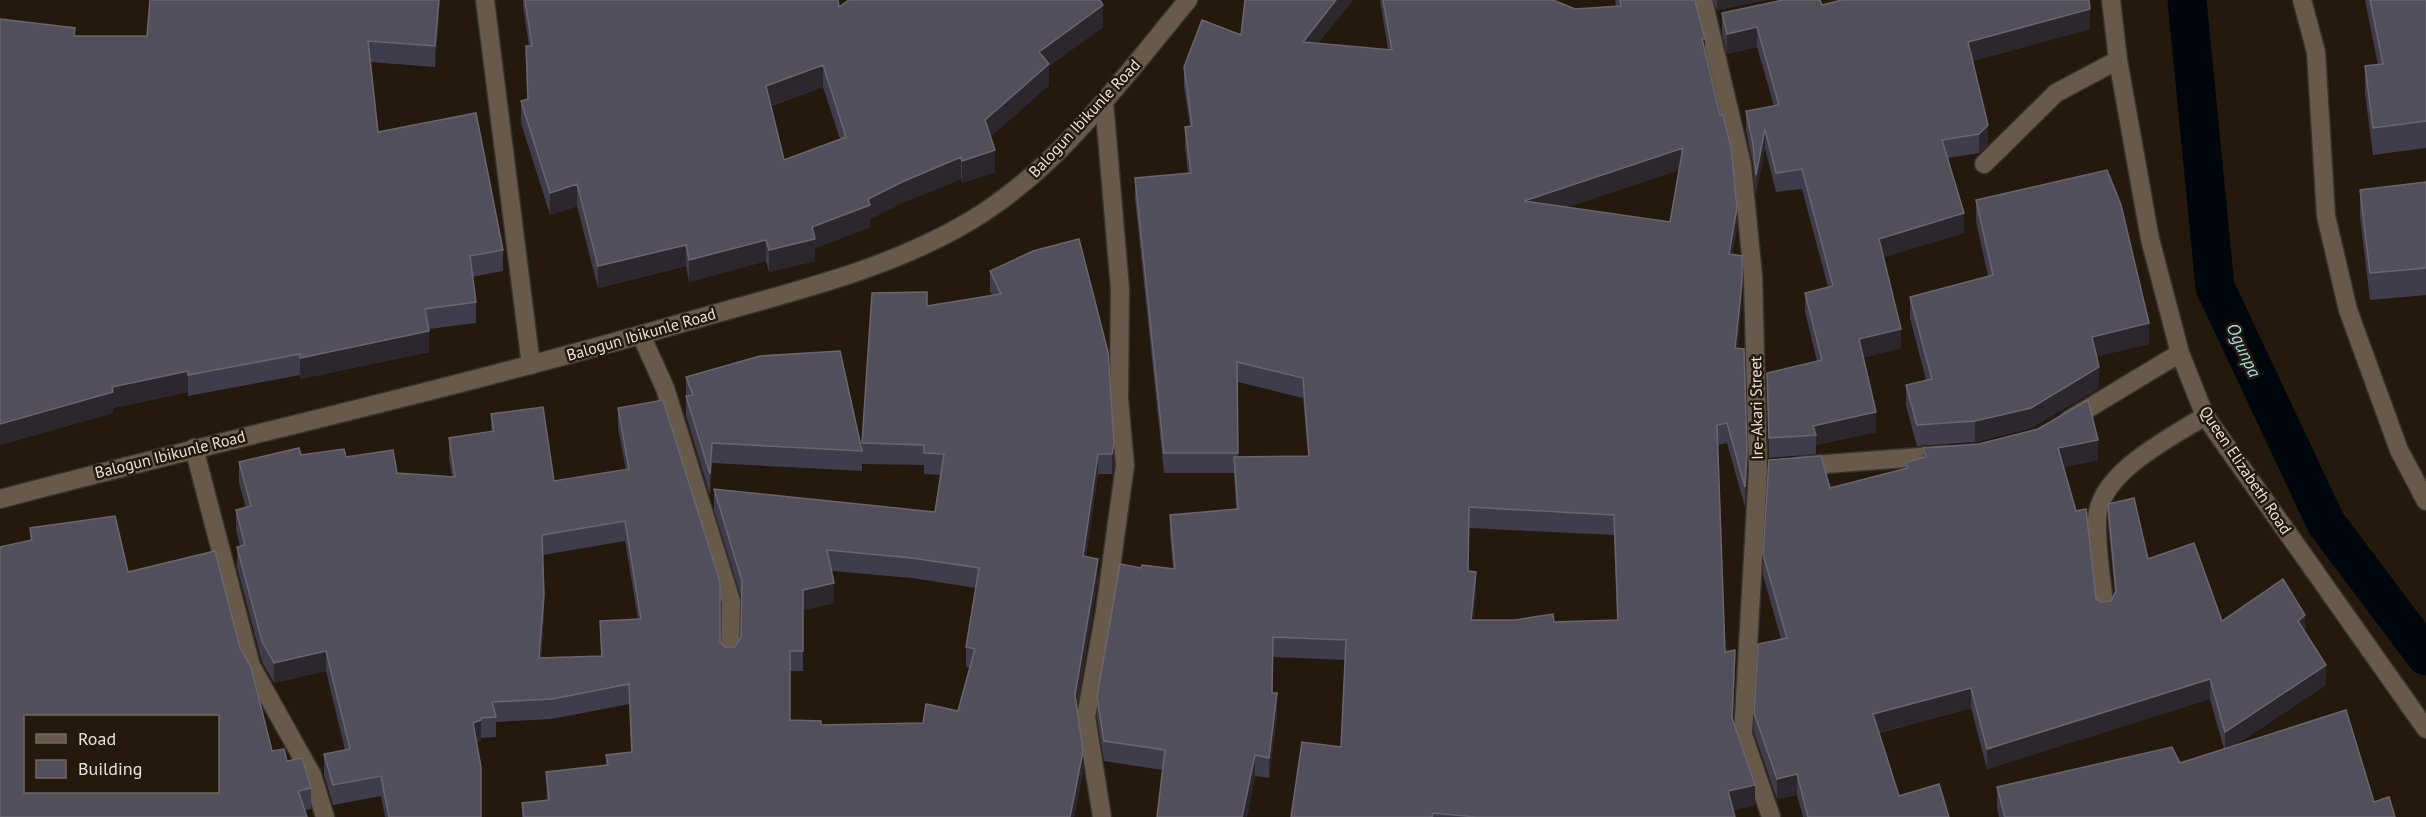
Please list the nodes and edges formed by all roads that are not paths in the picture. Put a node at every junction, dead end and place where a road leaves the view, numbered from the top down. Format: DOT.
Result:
graph roads {
  1 [pos="485,0"];
  2 [pos="1188,0"];
  3 [pos="1703,0"];
  4 [pos="2111,0"];
  5 [pos="2302,0"];
  6 [pos="1729,19"];
  7 [pos="1707,24"];
  8 [pos="2118,60"];
  9 [pos="1104,101"];
  10 [pos="1984,164"];
  11 [pos="641,335"];
  12 [pos="2181,353"];
  13 [pos="531,365"];
  14 [pos="2205,416"];
  15 [pos="2055,428"];
  16 [pos="194,447"];
  17 [pos="1966,454"];
  18 [pos="1758,470"];
  19 [pos="0,499"];
  20 [pos="2426,501"];
  21 [pos="2105,612"];
  22 [pos="730,657"];
  23 [pos="2426,729"];
  24 [pos="325,817"];
  25 [pos="1102,817"];
  26 [pos="1771,817"];
  1 -- 13 [label="street"];
  2 -- 9 [label="street, Balogun Ibikunle Road"];
  3 -- 7 [label="street, Ire-Akari Street"];
  4 -- 8 [label="street, Queen Elizabeth Road"];
  5 -- 20 [label="street"];
  6 -- 7 [label="street"];
  7 -- 18 [label="street, Ire-Akari Street"];
  8 -- 10 [label="street"];
  8 -- 12 [label="street, Queen Elizabeth Road"];
  9 -- 11 [label="street, Balogun Ibikunle Road"];
  9 -- 25 [label="street"];
  11 -- 13 [label="street, Balogun Ibikunle Road"];
  11 -- 22 [label="street"];
  12 -- 14 [label="street, Queen Elizabeth Road"];
  12 -- 15 [label="street"];
  13 -- 16 [label="street, Balogun Ibikunle Road"];
  14 -- 21 [label="street"];
  14 -- 23 [label="street, Queen Elizabeth Road"];
  16 -- 19 [label="street, Balogun Ibikunle Road"];
  16 -- 24 [label="street"];
  17 -- 18 [label="street"];
  18 -- 26 [label="street, Ire-Akari Street"];
}
